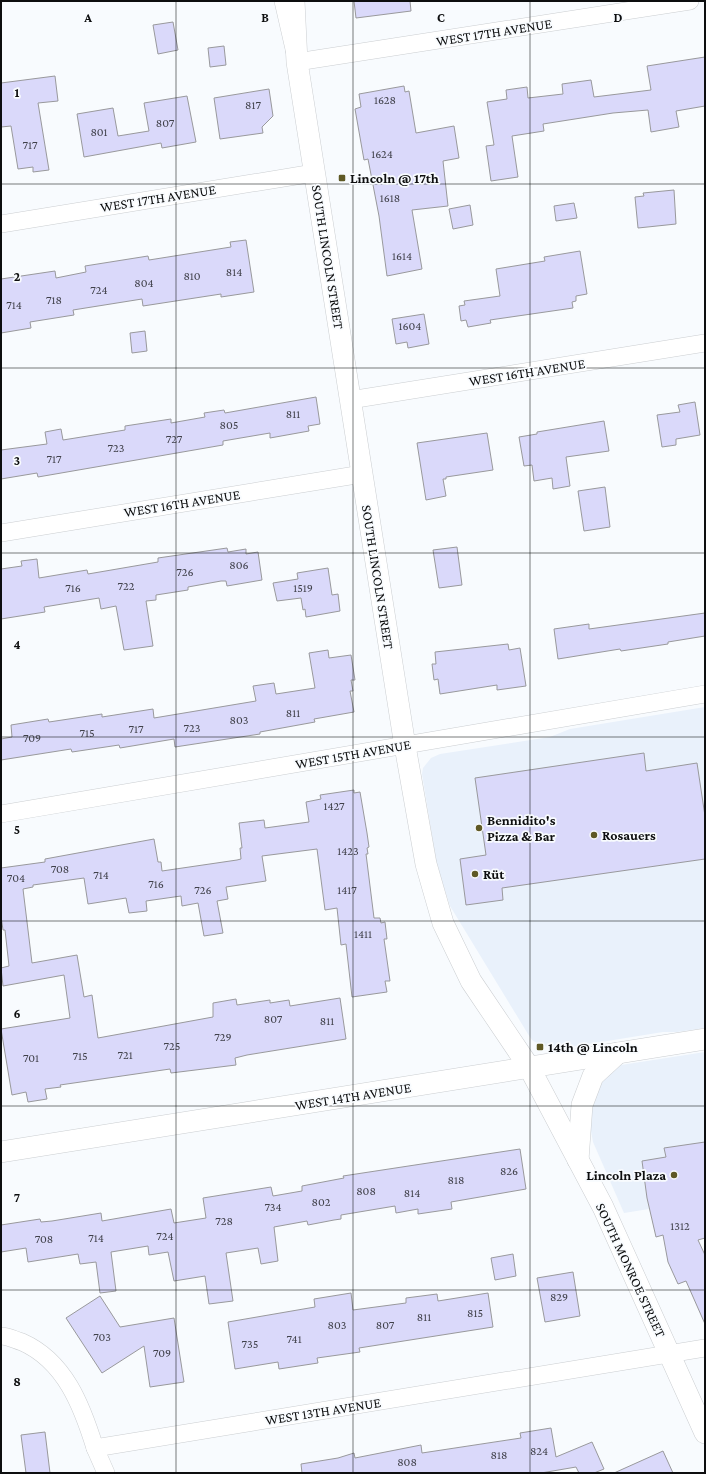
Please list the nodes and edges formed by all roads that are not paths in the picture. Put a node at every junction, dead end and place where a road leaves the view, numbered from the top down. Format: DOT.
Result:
graph roads {
  1 [pos="282,1"];
  2 [pos="294,1"];
  3 [pos="690,1"];
  4 [pos="297,62"];
  5 [pos="314,173"];
  6 [pos="1,224"];
  7 [pos="705,343"];
  8 [pos="350,400"];
  9 [pos="362,474"];
  10 [pos="1,533"];
  11 [pos="705,694"];
  12 [pos="405,746"];
  13 [pos="1,814"];
  14 [pos="705,1039"];
  15 [pos="618,1053"];
  16 [pos="529,1067"];
  17 [pos="1,1152"];
  18 [pos="578,1160"];
  19 [pos="1,1336"];
  20 [pos="705,1348"];
  21 [pos="669,1354"];
  22 [pos="705,1433"];
  23 [pos="95,1448"];
  24 [pos="106,1473"];
  1 -- 4 [label="street, SOUTH LINCOLN STREET"];
  2 -- 4 [label="street, SOUTH LINCOLN STREET"];
  3 -- 4 [label="street, WEST 17TH AVENUE"];
  4 -- 5 [label="street, SOUTH LINCOLN STREET"];
  5 -- 6 [label="street, WEST 17TH AVENUE"];
  5 -- 8 [label="street, SOUTH LINCOLN STREET"];
  7 -- 8 [label="street, WEST 16TH AVENUE"];
  8 -- 9 [label="street, SOUTH LINCOLN STREET"];
  9 -- 10 [label="street, WEST 16TH AVENUE"];
  9 -- 12 [label="street, SOUTH LINCOLN STREET"];
  11 -- 12 [label="street, WEST 15TH AVENUE"];
  12 -- 13 [label="street, WEST 15TH AVENUE"];
  12 -- 16 [label="street, SOUTH LINCOLN STREET"];
  14 -- 15 [label="street, WEST 14TH AVENUE"];
  15 -- 16 [label="street, WEST 14TH AVENUE"];
  15 -- 18 [label="street"];
  16 -- 17 [label="street, WEST 14TH AVENUE"];
  16 -- 18 [label="street, SOUTH MONROE STREET"];
  18 -- 21 [label="street, SOUTH MONROE STREET"];
  19 -- 23 [label="street"];
  20 -- 21 [label="street, WEST 13TH AVENUE"];
  21 -- 22 [label="street, SOUTH MONROE STREET"];
  21 -- 23 [label="street, WEST 13TH AVENUE"];
  23 -- 24 [label="street"];
}
